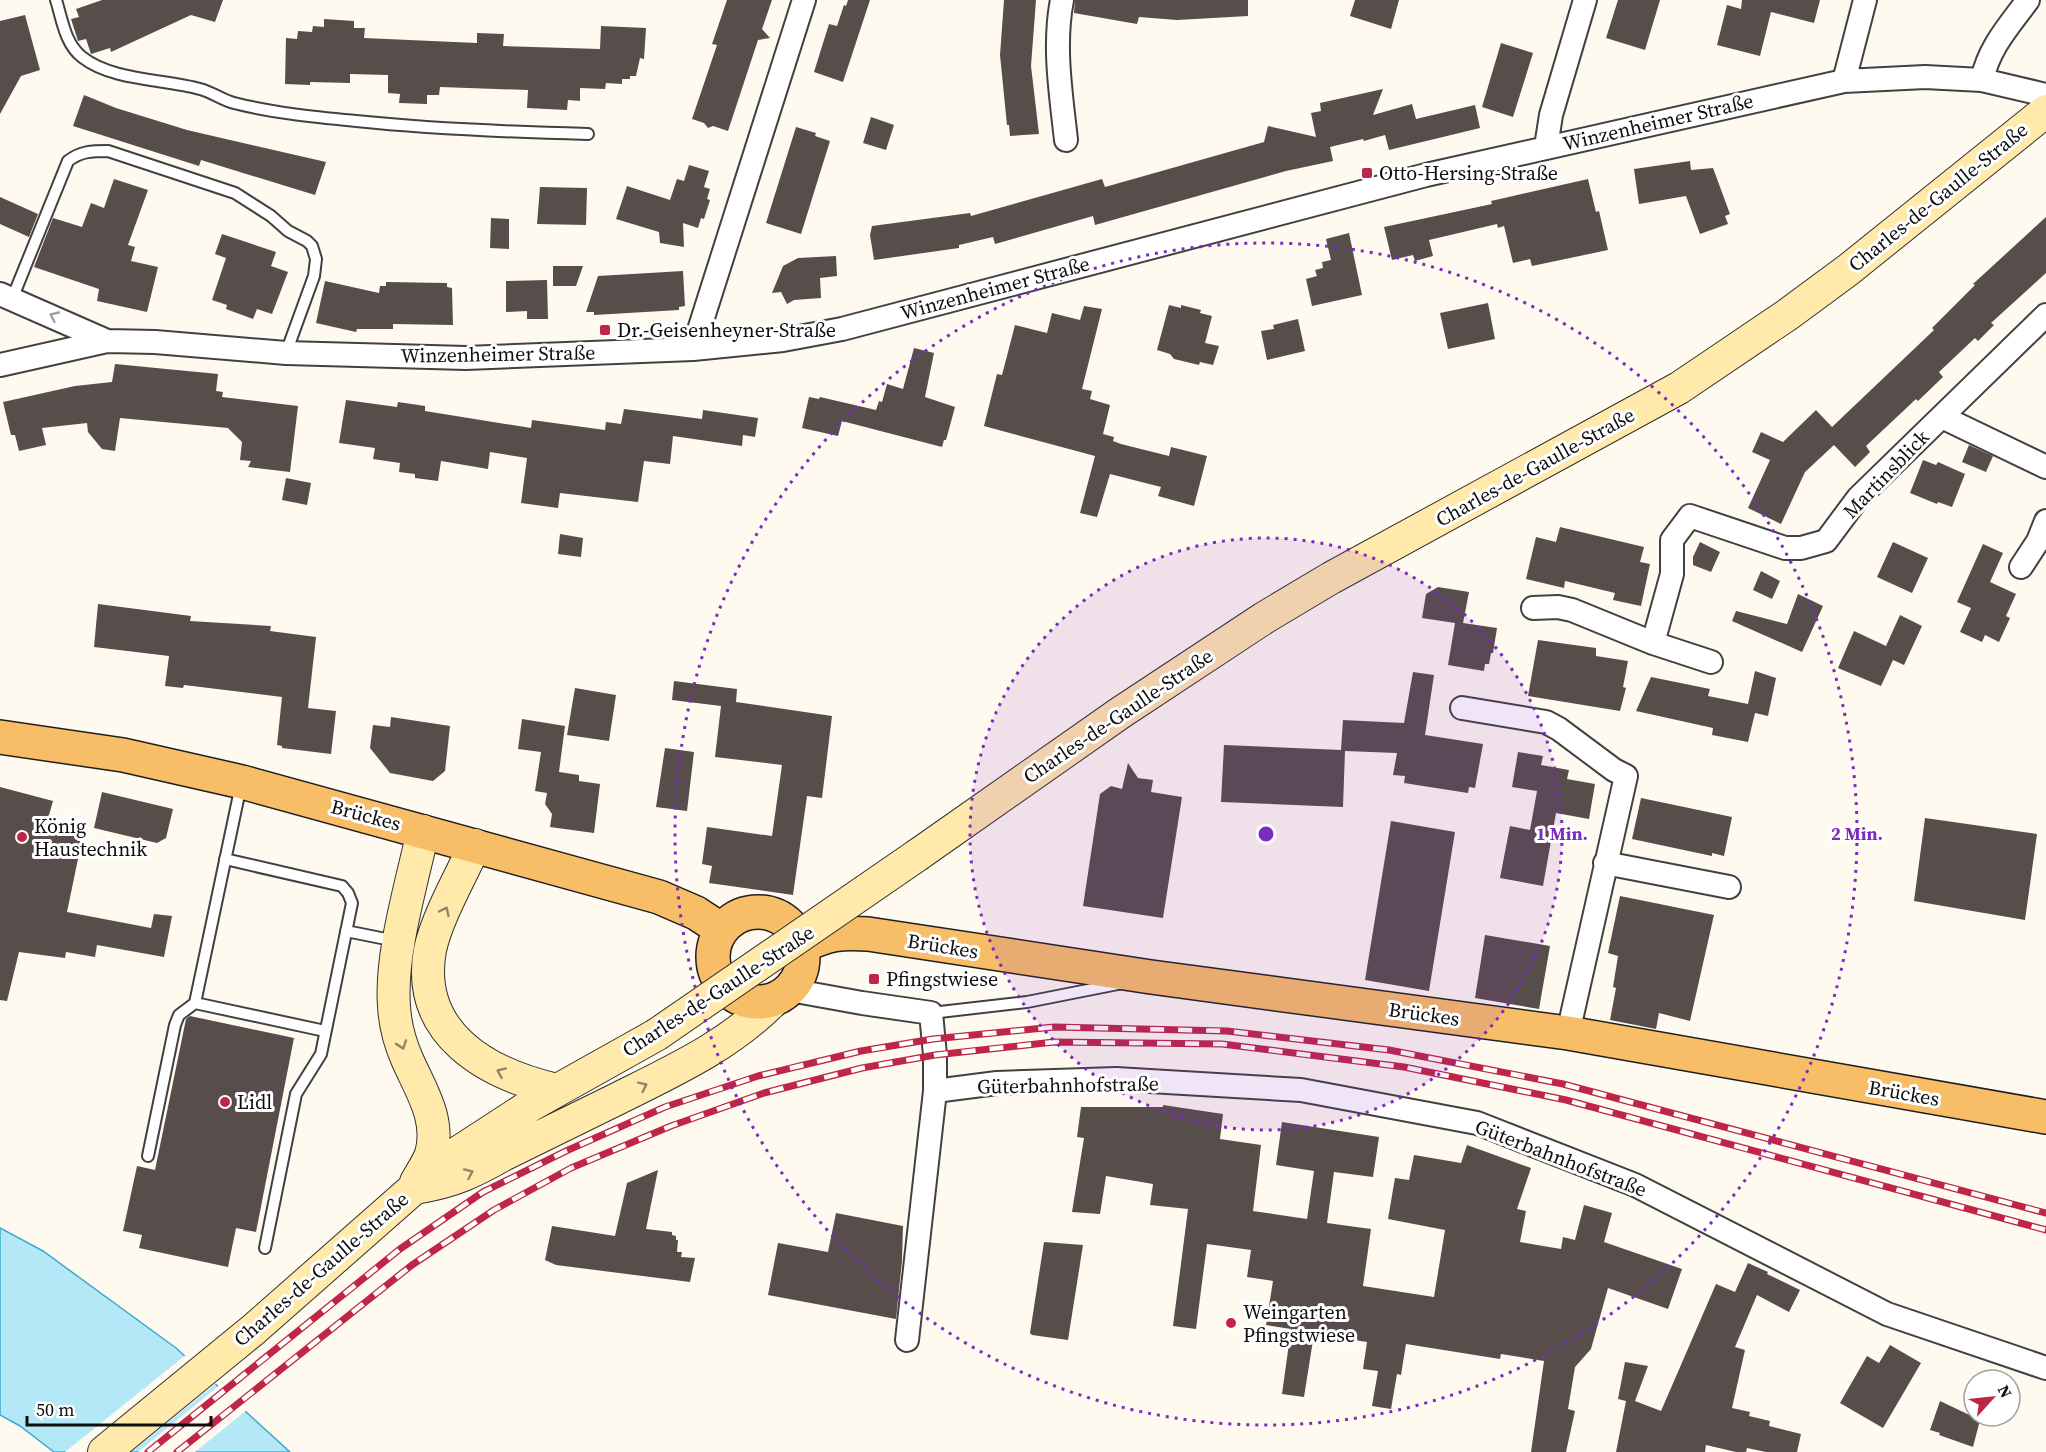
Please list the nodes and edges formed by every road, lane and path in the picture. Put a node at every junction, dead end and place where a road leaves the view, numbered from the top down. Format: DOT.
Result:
graph roads {
  1 [pos="56,0"];
  2 [pos="804,0"];
  3 [pos="1062,0"];
  4 [pos="1585,0"];
  5 [pos="1865,0"];
  6 [pos="2028,0"];
  7 [pos="1983,80"];
  8 [pos="1844,81"];
  9 [pos="2046,95"];
  10 [pos="2046,111"];
  11 [pos="588,134"];
  12 [pos="1066,140"];
  13 [pos="1546,147"];
  14 [pos="6,296"];
  15 [pos="2046,315"];
  16 [pos="107,341"];
  17 [pos="693,349"];
  18 [pos="286,352"];
  19 [pos="0,364"];
  20 [pos="1942,417"];
  21 [pos="2046,467"];
  22 [pos="2046,521"];
  23 [pos="2021,567"];
  24 [pos="1533,608"];
  25 [pos="1653,644"];
  26 [pos="1711,662"];
  27 [pos="1462,708"];
  28 [pos="0,737"];
  29 [pos="242,782"];
  30 [pos="423,831"];
  31 [pos="475,845"];
  32 [pos="225,859"];
  33 [pos="1605,863"];
  34 [pos="1729,886"];
  35 [pos="722,930"];
  36 [pos="346,931"];
  37 [pos="399,941"];
  38 [pos="802,946"];
  39 [pos="1150,977"];
  40 [pos="782,995"];
  41 [pos="195,1003"];
  42 [pos="931,1013"];
  43 [pos="325,1031"];
  44 [pos="1568,1033"];
  45 [pos="557,1090"];
  46 [pos="934,1091"];
  47 [pos="2046,1117"];
  48 [pos="148,1156"];
  49 [pos="413,1188"];
  50 [pos="266,1248"];
  51 [pos="907,1340"];
  52 [pos="2046,1368"];
  53 [pos="104,1452"];
  1 -- 11 [label="lane"];
  2 -- 17 [label="street"];
  3 -- 12 [label="street"];
  4 -- 13 [label="street"];
  5 -- 8 [label="street"];
  6 -- 7 [label="street"];
  7 -- 8 [label="street, Winzenheimer Straße"];
  7 -- 9 [label="street, Winzenheimer Straße"];
  8 -- 13 [label="street, Winzenheimer Straße"];
  10 -- 45 [label="street, Charles-de-Gaulle-Straße, bridge"];
  13 -- 17 [label="street, Winzenheimer Straße"];
  16 -- 14 [label="street, Winzenheimer Straße, one-way"];
  14 -- 18 [label="lane"];
  15 -- 20 [label="street, Martinsblick"];
  16 -- 18 [label="street, Winzenheimer Straße"];
  16 -- 19 [label="street"];
  17 -- 18 [label="street, Winzenheimer Straße"];
  20 -- 21 [label="street, Martinsblick"];
  20 -- 25 [label="street, Martinsblick"];
  22 -- 23 [label="street"];
  24 -- 25 [label="street"];
  25 -- 26 [label="street"];
  27 -- 33 [label="street"];
  28 -- 29 [label="main road, Brückes"];
  29 -- 30 [label="main road, Brückes"];
  29 -- 32 [label="lane"];
  30 -- 31 [label="main road, Brückes"];
  30 -- 37 [label="street"];
  31 -- 35 [label="main road, Brückes"];
  45 -- 31 [label="street, one-way"];
  32 -- 36 [label="lane"];
  32 -- 41 [label="lane"];
  33 -- 34 [label="street"];
  33 -- 44 [label="street"];
  35 -- 38 [label="main road"];
  35 -- 40 [label="main road"];
  36 -- 37 [label="lane"];
  36 -- 43 [label="lane"];
  37 -- 49 [label="street, one-way"];
  38 -- 39 [label="main road, Brückes"];
  38 -- 40 [label="main road"];
  39 -- 42 [label="lane"];
  39 -- 44 [label="main road, Brückes"];
  40 -- 42 [label="street"];
  49 -- 40 [label="street, one-way"];
  41 -- 43 [label="lane"];
  41 -- 48 [label="lane"];
  42 -- 46 [label="street"];
  43 -- 50 [label="lane"];
  44 -- 47 [label="main road, Brückes"];
  45 -- 49 [label="street, Charles-de-Gaulle-Straße"];
  46 -- 51 [label="street"];
  46 -- 52 [label="street, Güterbahnhofstraße"];
  49 -- 53 [label="street, Charles-de-Gaulle-Straße"];
}
